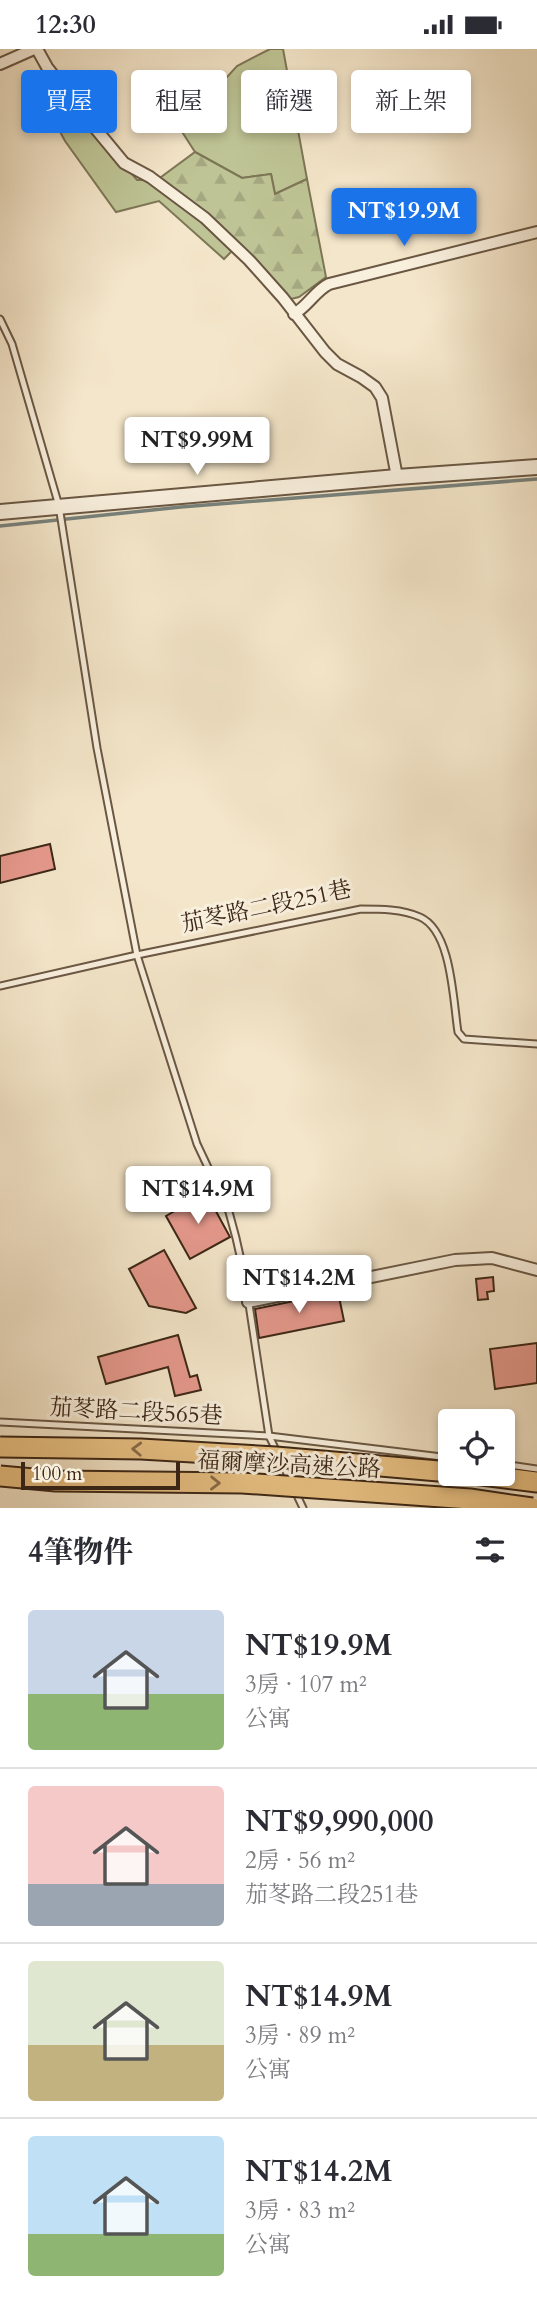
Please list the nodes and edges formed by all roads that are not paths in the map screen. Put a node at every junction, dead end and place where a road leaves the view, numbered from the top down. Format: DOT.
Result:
graph roads {
  1 [pos="36,49"];
  2 [pos="0,64"];
  3 [pos="537,232"];
  4 [pos="295,314"];
  5 [pos="0,319"];
  6 [pos="537,467"];
  7 [pos="397,477"];
  8 [pos="59,506"];
  9 [pos="0,512"];
  10 [pos="137,955"];
  11 [pos="0,986"];
  12 [pos="537,1044"];
  13 [pos="537,1270"];
  14 [pos="248,1302"];
  15 [pos="0,1422"];
  16 [pos="270,1436"];
  17 [pos="0,1446"];
  18 [pos="438,1457"];
  19 [pos="515,1466"];
  20 [pos="537,1469"];
  21 [pos="438,1471"];
  22 [pos="0,1476"];
  23 [pos="515,1479"];
  24 [pos="56,1481"];
  25 [pos="537,1482"];
  26 [pos="0,1483"];
  27 [pos="303,1508"];
  28 [pos="532,1508"];
  1 -- 2 [label="street"];
  1 -- 4 [label="street"];
  3 -- 4 [label="street"];
  4 -- 7 [label="street"];
  5 -- 8 [label="lane"];
  6 -- 7 [label="street"];
  7 -- 8 [label="street"];
  8 -- 9 [label="street"];
  8 -- 10 [label="lane"];
  10 -- 11 [label="lane, 茄苳路二段251巷"];
  10 -- 12 [label="lane, 茄苳路二段251巷"];
  10 -- 14 [label="lane"];
  13 -- 14 [label="street"];
  14 -- 16 [label="lane"];
  15 -- 16 [label="lane, 茄苳路二段565巷"];
  16 -- 18 [label="lane, 茄苳路二段565巷"];
  16 -- 27 [label="lane"];
  21 -- 17 [label="highway, 福爾摩沙高速公路, one-way, bridge"];
  19 -- 20 [label="lane"];
  22 -- 24 [label="highway, 福爾摩沙高速公路, bridge"];
  23 -- 25 [label="highway"];
  24 -- 26 [label="highway, bridge"];
  24 -- 28 [label="highway, 福爾摩沙高速公路, one-way, bridge"];
}
